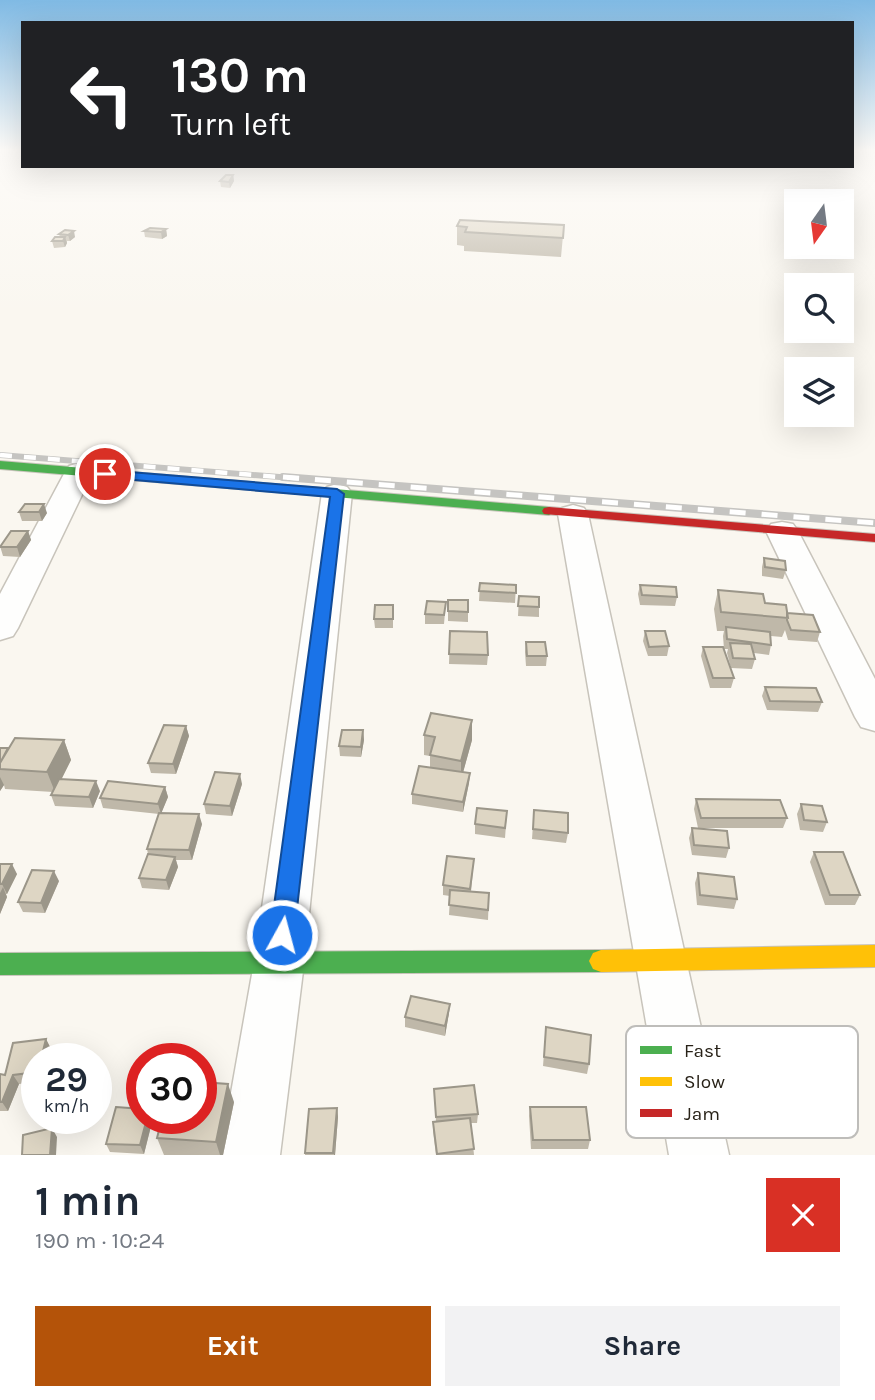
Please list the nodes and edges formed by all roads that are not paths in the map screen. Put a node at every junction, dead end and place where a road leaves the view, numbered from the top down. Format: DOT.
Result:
graph roads {
  1 [pos="0,465"];
  2 [pos="79,472"];
  3 [pos="337,494"];
  4 [pos="573,514"];
  5 [pos="782,531"];
  6 [pos="875,538"];
  7 [pos="0,628"];
  8 [pos="875,717"];
  9 [pos="875,956"];
  10 [pos="661,961"];
  11 [pos="279,963"];
  12 [pos="0,964"];
  13 [pos="674,1026"];
  14 [pos="250,1155"];
  1 -- 2 [label="street"];
  2 -- 3 [label="street"];
  2 -- 7 [label="street"];
  3 -- 4 [label="street"];
  3 -- 11 [label="street"];
  4 -- 5 [label="street"];
  4 -- 10 [label="street"];
  5 -- 6 [label="street"];
  5 -- 8 [label="street"];
  9 -- 10 [label="street"];
  10 -- 11 [label="street"];
  10 -- 13 [label="street"];
  11 -- 12 [label="street"];
  11 -- 14 [label="street"];
}
